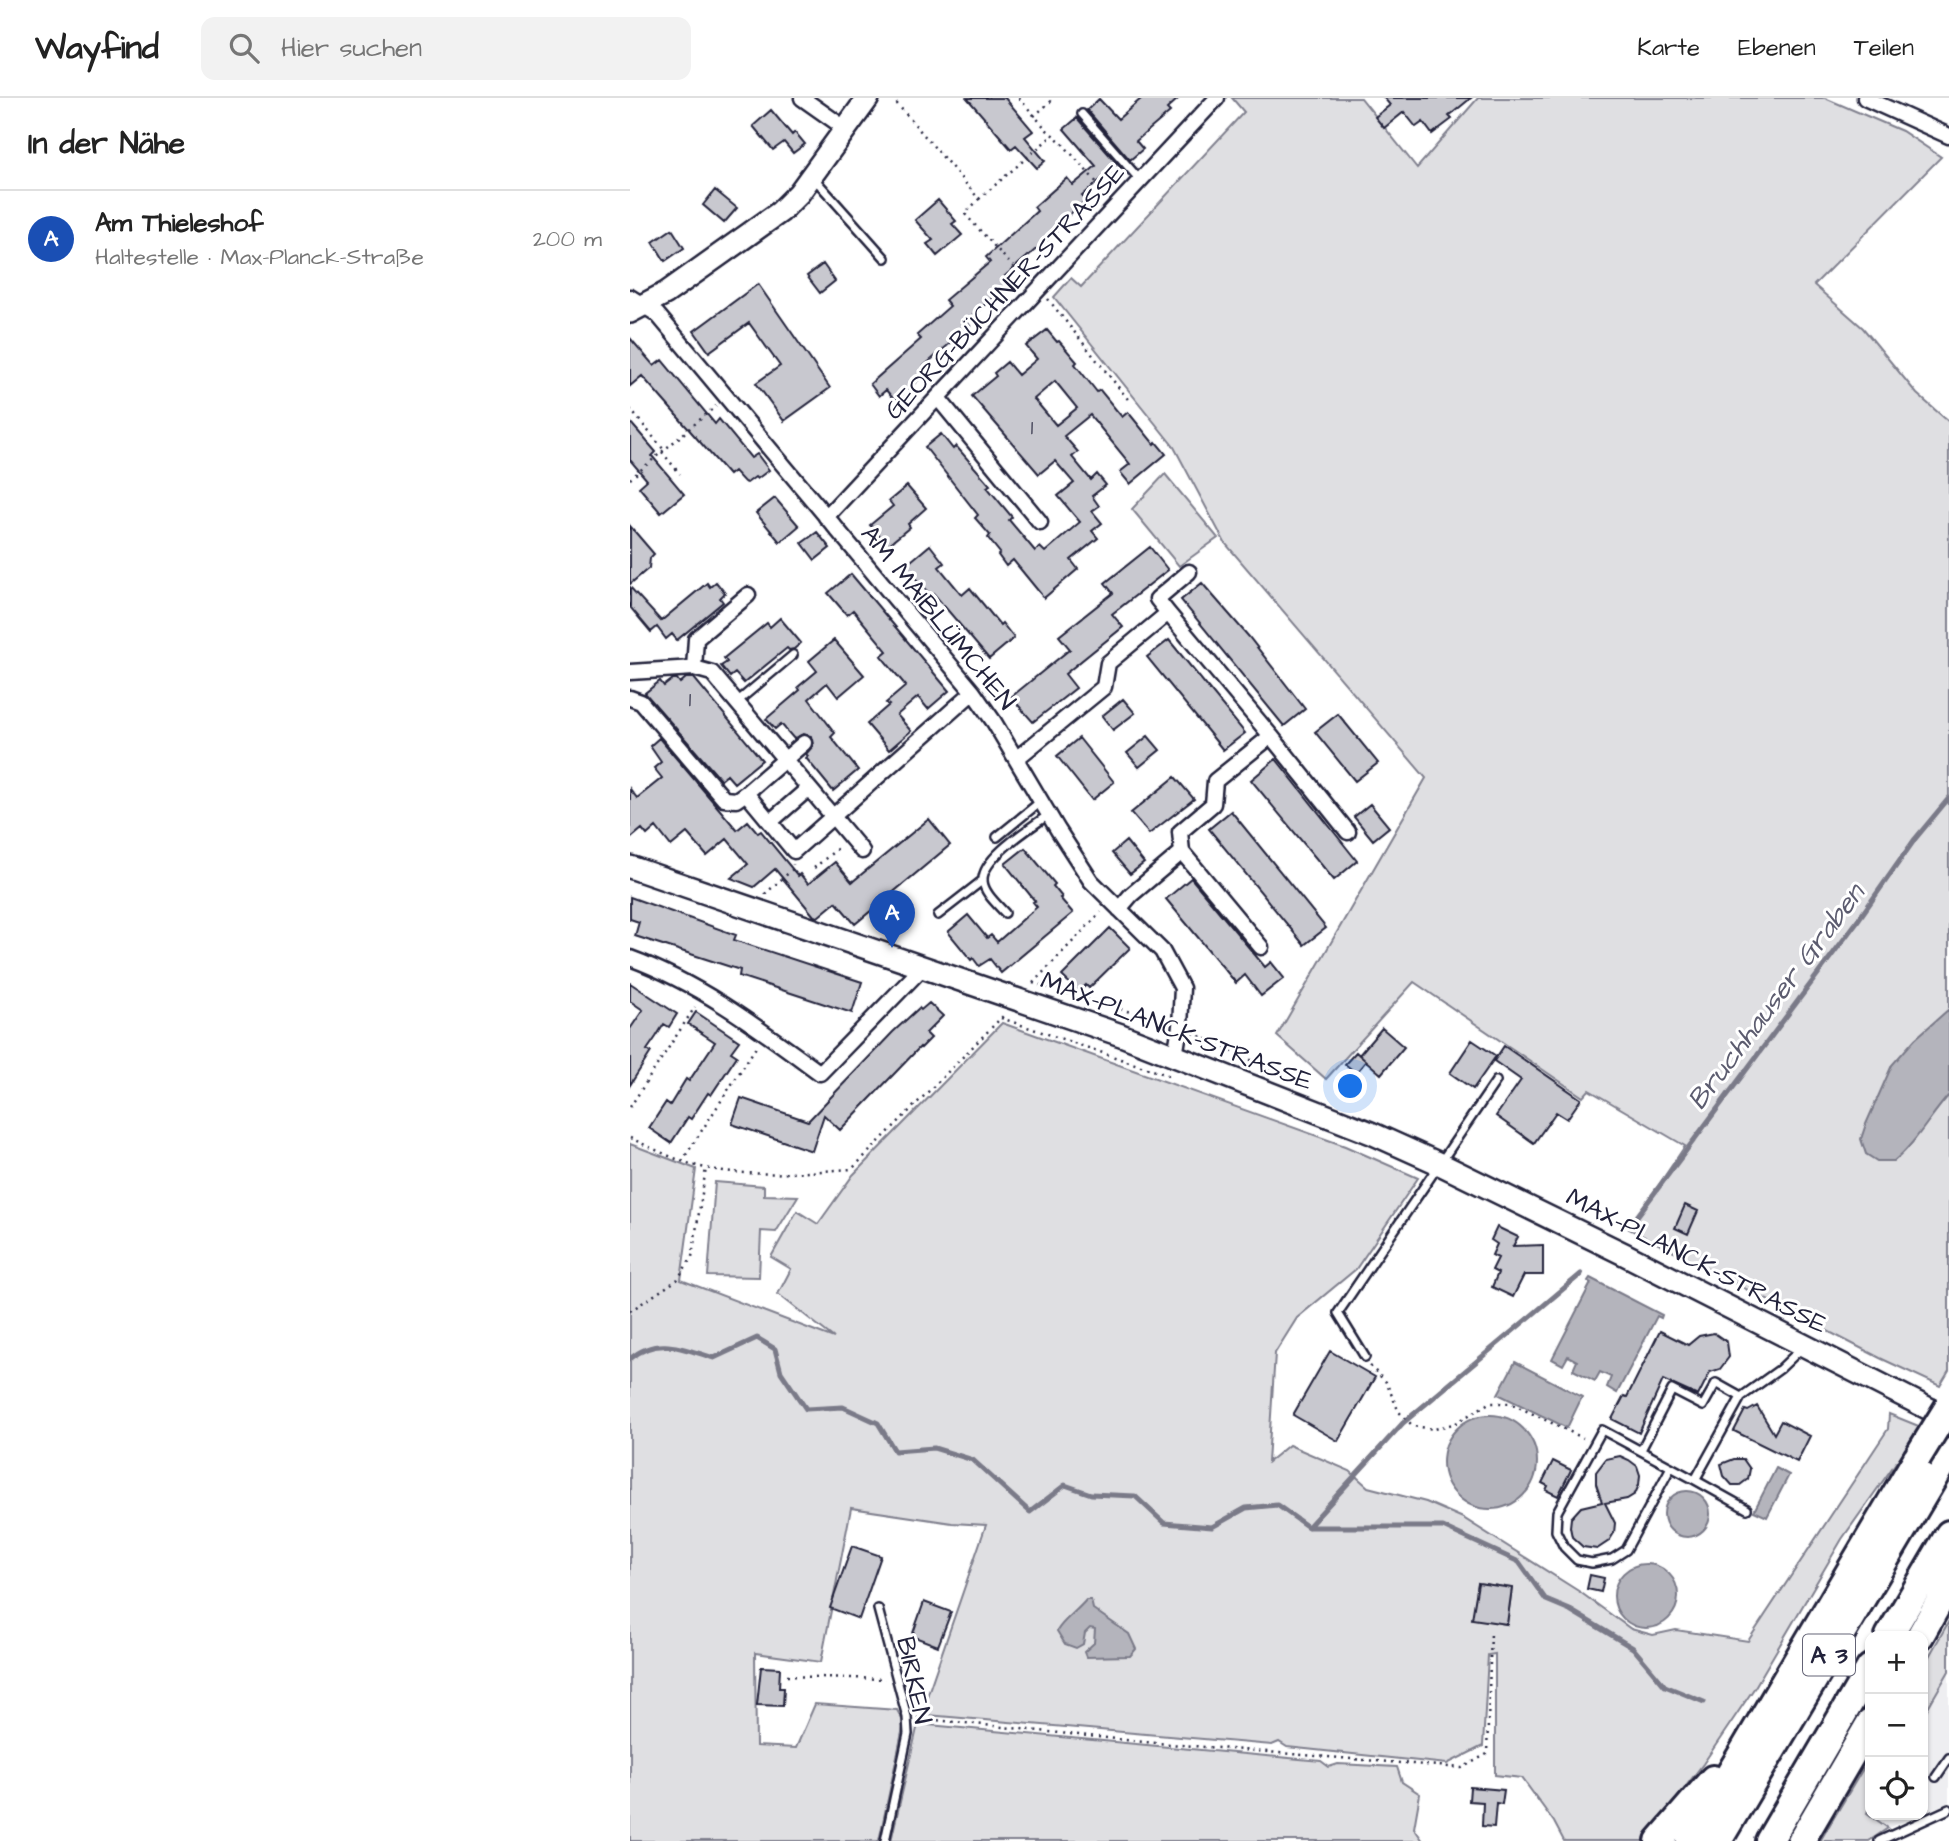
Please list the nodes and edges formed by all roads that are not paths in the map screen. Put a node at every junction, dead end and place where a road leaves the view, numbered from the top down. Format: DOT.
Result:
graph roads {
  1 [pos="803,98"];
  2 [pos="869,98"];
  3 [pos="1217,98"];
  4 [pos="1865,98"];
  5 [pos="1082,114"];
  6 [pos="846,129"];
  7 [pos="1949,136"];
  8 [pos="812,176"];
  9 [pos="1140,181"];
  10 [pos="885,258"];
  11 [pos="635,305"];
  12 [pos="938,398"];
  13 [pos="826,517"];
  14 [pos="1040,522"];
  15 [pos="1189,572"];
  16 [pos="748,595"];
  17 [pos="1168,613"];
  18 [pos="793,655"];
  19 [pos="694,668"];
  20 [pos="630,673"];
  21 [pos="973,692"];
  22 [pos="630,698"];
  23 [pos="737,702"];
  24 [pos="1271,736"];
  25 [pos="804,743"];
  26 [pos="786,759"];
  27 [pos="1016,759"];
  28 [pos="810,788"];
  29 [pos="746,793"];
  30 [pos="1044,808"];
  31 [pos="833,816"];
  32 [pos="770,822"];
  33 [pos="1348,832"];
  34 [pos="997,837"];
  35 [pos="862,850"];
  36 [pos="1182,852"];
  37 [pos="630,867"];
  38 [pos="983,880"];
  39 [pos="1115,905"];
  40 [pos="1005,913"];
  41 [pos="938,915"];
  42 [pos="1261,947"];
  43 [pos="630,958"];
  44 [pos="923,967"];
  45 [pos="1175,1056"];
  46 [pos="1496,1081"];
  47 [pos="1440,1164"];
  48 [pos="1805,1345"];
  49 [pos="1365,1357"];
  50 [pos="1741,1397"];
  51 [pos="1949,1406"];
  52 [pos="1949,1419"];
  53 [pos="1641,1450"];
  54 [pos="1935,1460"];
  55 [pos="1671,1467"];
  56 [pos="1695,1480"];
  57 [pos="1746,1509"];
  58 [pos="1949,1536"];
  59 [pos="878,1609"];
  60 [pos="1892,1631"];
  61 [pos="1923,1631"];
  62 [pos="1865,1677"];
  63 [pos="1865,1732"];
  64 [pos="1752,1736"];
  65 [pos="1949,1758"];
  66 [pos="1936,1777"];
  67 [pos="1949,1809"];
  68 [pos="885,1841"];
  69 [pos="1659,1841"];
  70 [pos="1690,1841"];
  71 [pos="1718,1841"];
  72 [pos="1769,1841"];
  73 [pos="1801,1841"];
  74 [pos="1879,1841"];
  1 -- 6 [label="street"];
  2 -- 6 [label="street"];
  3 -- 9 [label="street, GEORG-BÜCHNER-STRASSE"];
  4 -- 7 [label="street"];
  5 -- 9 [label="lane"];
  6 -- 8 [label="street"];
  8 -- 10 [label="lane"];
  8 -- 11 [label="street"];
  9 -- 12 [label="street, GEORG-BÜCHNER-STRASSE"];
  11 -- 13 [label="street, AM MAIBLÜMCHEN"];
  12 -- 13 [label="street, GEORG-BÜCHNER-STRASSE"];
  12 -- 14 [label="street"];
  13 -- 21 [label="street, AM MAIBLÜMCHEN"];
  15 -- 17 [label="street"];
  16 -- 19 [label="street"];
  17 -- 24 [label="street"];
  17 -- 27 [label="street"];
  18 -- 23 [label="lane"];
  19 -- 20 [label="street"];
  19 -- 23 [label="street"];
  21 -- 27 [label="street, AM MAIBLÜMCHEN"];
  21 -- 31 [label="street"];
  22 -- 29 [label="street"];
  23 -- 26 [label="street"];
  24 -- 33 [label="street"];
  24 -- 36 [label="street"];
  25 -- 26 [label="street"];
  26 -- 28 [label="street"];
  26 -- 29 [label="street"];
  27 -- 30 [label="street, AM MAIBLÜMCHEN"];
  28 -- 31 [label="street"];
  28 -- 32 [label="street"];
  29 -- 32 [label="street"];
  30 -- 34 [label="lane"];
  30 -- 38 [label="lane"];
  30 -- 39 [label="street, AM MAIBLÜMCHEN"];
  31 -- 32 [label="street"];
  31 -- 35 [label="street"];
  36 -- 39 [label="street"];
  36 -- 42 [label="street"];
  37 -- 44 [label="street, MAX-PLANCK-STRASSE"];
  38 -- 40 [label="lane"];
  38 -- 41 [label="lane"];
  39 -- 45 [label="street, AM MAIBLÜMCHEN"];
  43 -- 44 [label="street"];
  44 -- 45 [label="street, MAX-PLANCK-STRASSE"];
  45 -- 47 [label="street, MAX-PLANCK-STRASSE"];
  46 -- 47 [label="lane"];
  47 -- 48 [label="street, MAX-PLANCK-STRASSE"];
  47 -- 49 [label="lane"];
  48 -- 50 [label="lane"];
  48 -- 52 [label="street, MAX-PLANCK-STRASSE"];
  50 -- 53 [label="lane"];
  50 -- 56 [label="lane"];
  51 -- 54 [label="highway, bridge"];
  53 -- 55 [label="lane"];
  53 -- 55 [label="lane"];
  54 -- 64 [label="highway"];
  54 -- 71 [label="highway, A 3"];
  55 -- 56 [label="lane"];
  56 -- 57 [label="lane"];
  58 -- 60 [label="highway, A 3"];
  58 -- 61 [label="highway"];
  59 -- 68 [label="lane, BIRKEN"];
  62 -- 72 [label="highway, A 3"];
  63 -- 73 [label="highway"];
  64 -- 69 [label="highway"];
  64 -- 70 [label="highway"];
  65 -- 66 [label="lane"];
  67 -- 74 [label="lane"];
}
